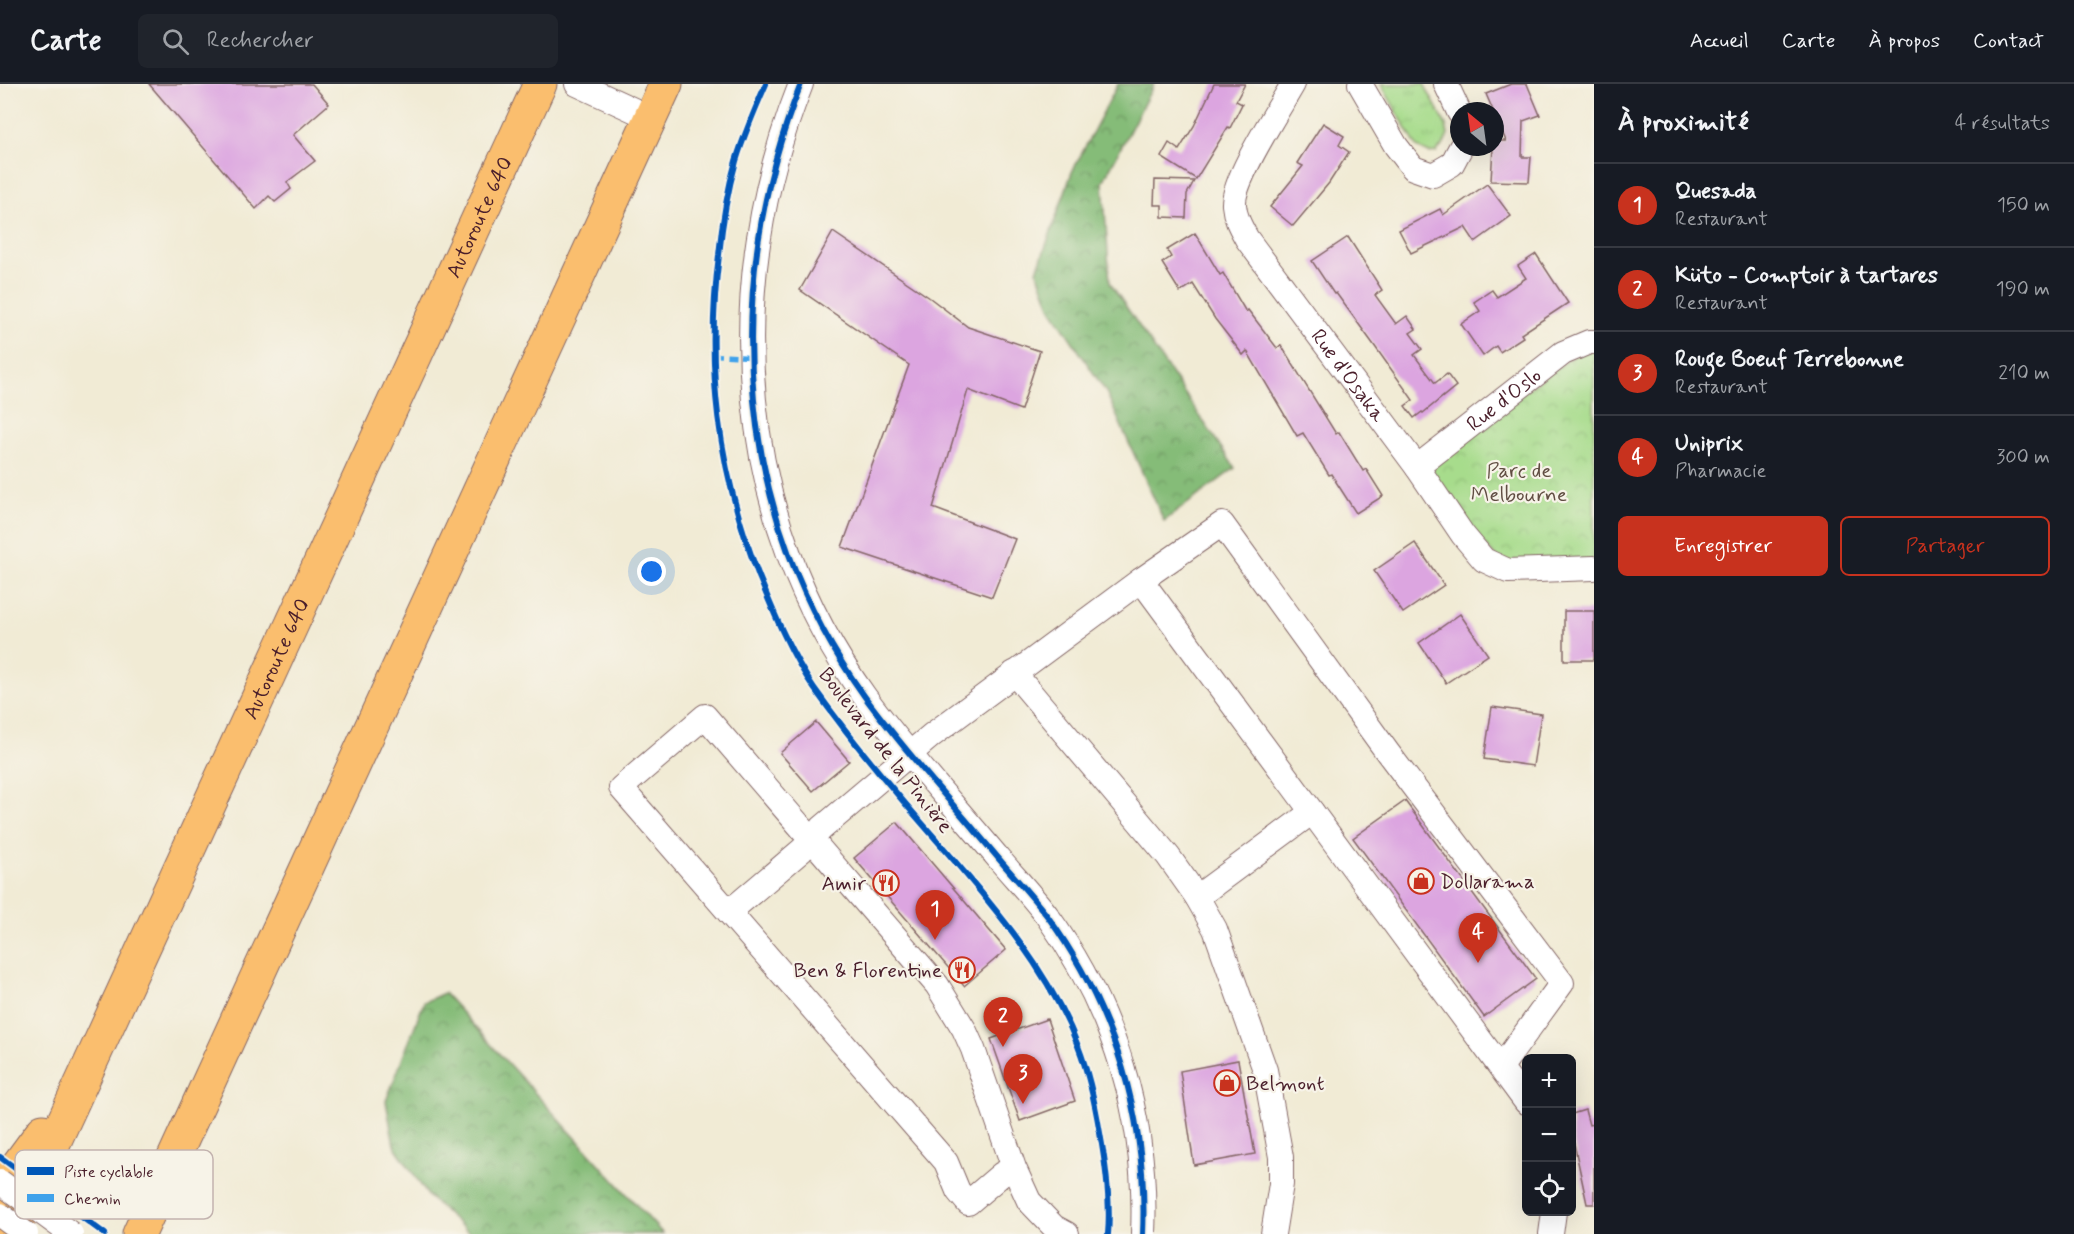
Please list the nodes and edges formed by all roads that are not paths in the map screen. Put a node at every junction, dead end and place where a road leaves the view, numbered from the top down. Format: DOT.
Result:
graph roads {
  1 [pos="540,84"];
  2 [pos="577,84"];
  3 [pos="666,84"];
  4 [pos="801,84"];
  5 [pos="1293,84"];
  6 [pos="1360,84"];
  7 [pos="1446,84"];
  8 [pos="1454,102"];
  9 [pos="651,118"];
  10 [pos="1456,156"];
  11 [pos="1594,342"];
  12 [pos="1416,467"];
  13 [pos="1594,568"];
  14 [pos="1141,580"];
  15 [pos="1014,673"];
  16 [pos="910,753"];
  17 [pos="1312,812"];
  18 [pos="812,839"];
  19 [pos="1197,897"];
  20 [pos="729,912"];
  21 [pos="1501,1067"];
  22 [pos="87,1068"];
  23 [pos="1522,1095"];
  24 [pos="28,1150"];
  25 [pos="50,1150"];
  26 [pos="178,1150"];
  27 [pos="1014,1168"];
  28 [pos="15,1169"];
  29 [pos="0,1182"];
  30 [pos="15,1193"];
  31 [pos="0,1194"];
  32 [pos="0,1215"];
  33 [pos="1553,1216"];
  34 [pos="19,1219"];
  35 [pos="51,1219"];
  36 [pos="146,1219"];
  37 [pos="12,1234"];
  38 [pos="26,1234"];
  39 [pos="71,1234"];
  40 [pos="139,1234"];
  41 [pos="1067,1234"];
  42 [pos="1143,1234"];
  43 [pos="1273,1234"];
  44 [pos="1551,1234"];
  1 -- 22 [label="highway, Autoroute 640"];
  2 -- 9 [label="street"];
  3 -- 9 [label="highway"];
  4 -- 16 [label="street, Boulevard de la Pinière"];
  5 -- 12 [label="street, Rue d'Osaka"];
  6 -- 10 [label="street"];
  7 -- 8 [label="street"];
  9 -- 26 [label="highway"];
  11 -- 12 [label="street, Rue d'Oslo"];
  12 -- 13 [label="street, Rue d'Osaka"];
  14 -- 15 [label="street"];
  14 -- 17 [label="street"];
  14 -- 21 [label="street"];
  15 -- 16 [label="street"];
  15 -- 19 [label="street"];
  16 -- 18 [label="street"];
  16 -- 42 [label="street, Boulevard de la Pinière"];
  17 -- 19 [label="street"];
  17 -- 21 [label="street"];
  18 -- 20 [label="street"];
  18 -- 20 [label="street"];
  18 -- 27 [label="street"];
  19 -- 43 [label="street"];
  20 -- 27 [label="street"];
  21 -- 23 [label="street"];
  22 -- 24 [label="highway"];
  22 -- 25 [label="highway, Autoroute 640"];
  27 -- 41 [label="street"];
  28 -- 31 [label="highway"];
  29 -- 30 [label="street, bridge"];
  32 -- 38 [label="street, bridge"];
  33 -- 44 [label="street"];
  34 -- 37 [label="highway, Autoroute 640"];
  35 -- 39 [label="street, bridge"];
  36 -- 40 [label="highway"];
}
